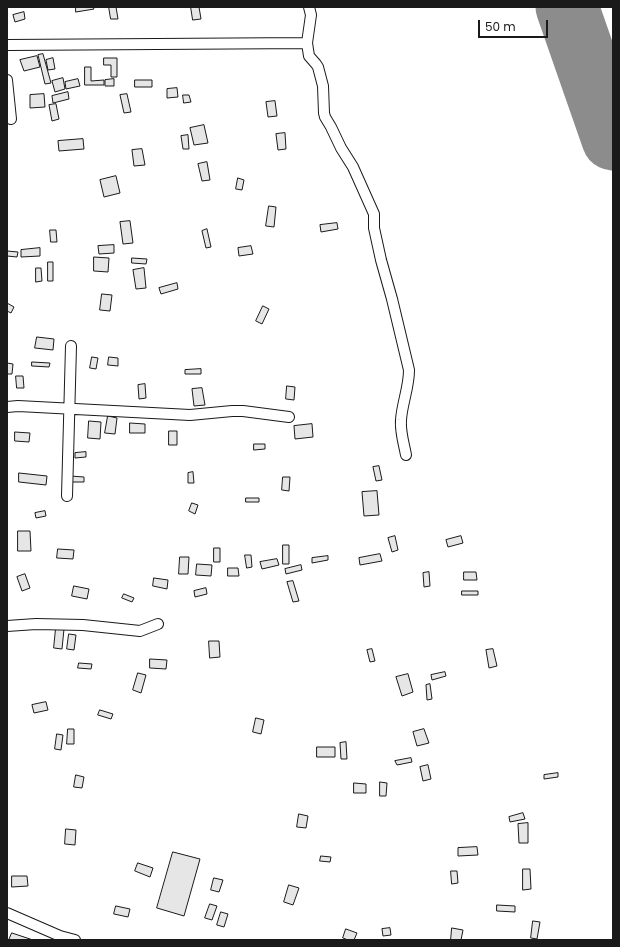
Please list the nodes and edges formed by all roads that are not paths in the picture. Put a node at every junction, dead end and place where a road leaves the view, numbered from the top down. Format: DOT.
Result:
graph roads {
  1 [pos="309,7"];
  2 [pos="307,43"];
  3 [pos="7,45"];
  4 [pos="7,80"];
  5 [pos="11,119"];
  6 [pos="71,346"];
  7 [pos="7,408"];
  8 [pos="70,410"];
  9 [pos="289,417"];
  10 [pos="406,455"];
  11 [pos="67,496"];
  12 [pos="158,624"];
  13 [pos="7,626"];
  14 [pos="7,913"];
  15 [pos="75,940"];
  1 -- 2 [label="street"];
  2 -- 3 [label="street"];
  2 -- 10 [label="street"];
  4 -- 5 [label="street"];
  6 -- 8 [label="street"];
  7 -- 8 [label="street"];
  8 -- 9 [label="street"];
  8 -- 11 [label="street"];
  12 -- 13 [label="street"];
  14 -- 15 [label="street"];
}
